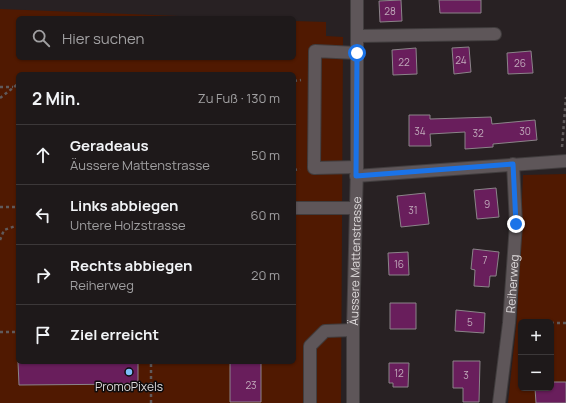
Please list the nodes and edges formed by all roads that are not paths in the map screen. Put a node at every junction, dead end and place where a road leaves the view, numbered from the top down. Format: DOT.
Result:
graph roads {
  1 [pos="357,0"];
  2 [pos="495,34"];
  3 [pos="357,36"];
  4 [pos="357,53"];
  5 [pos="563,161"];
  6 [pos="513,164"];
  7 [pos="357,171"];
  8 [pos="296,208"];
  9 [pos="356,208"];
  10 [pos="353,330"];
  11 [pos="310,403"];
  12 [pos="353,403"];
  13 [pos="499,403"];
  1 -- 3 [label="street, Äussere Mattenstrasse"];
  2 -- 3 [label="street"];
  3 -- 4 [label="street, Äussere Mattenstrasse"];
  4 -- 7 [label="street, Äussere Mattenstrasse"];
  4 -- 7 [label="street"];
  5 -- 6 [label="street"];
  6 -- 7 [label="street"];
  6 -- 13 [label="street, Reiherweg"];
  7 -- 9 [label="street, Äussere Mattenstrasse"];
  8 -- 9 [label="street"];
  9 -- 10 [label="street, Äussere Mattenstrasse"];
  10 -- 11 [label="street"];
  10 -- 12 [label="street, Äussere Mattenstrasse"];
}
